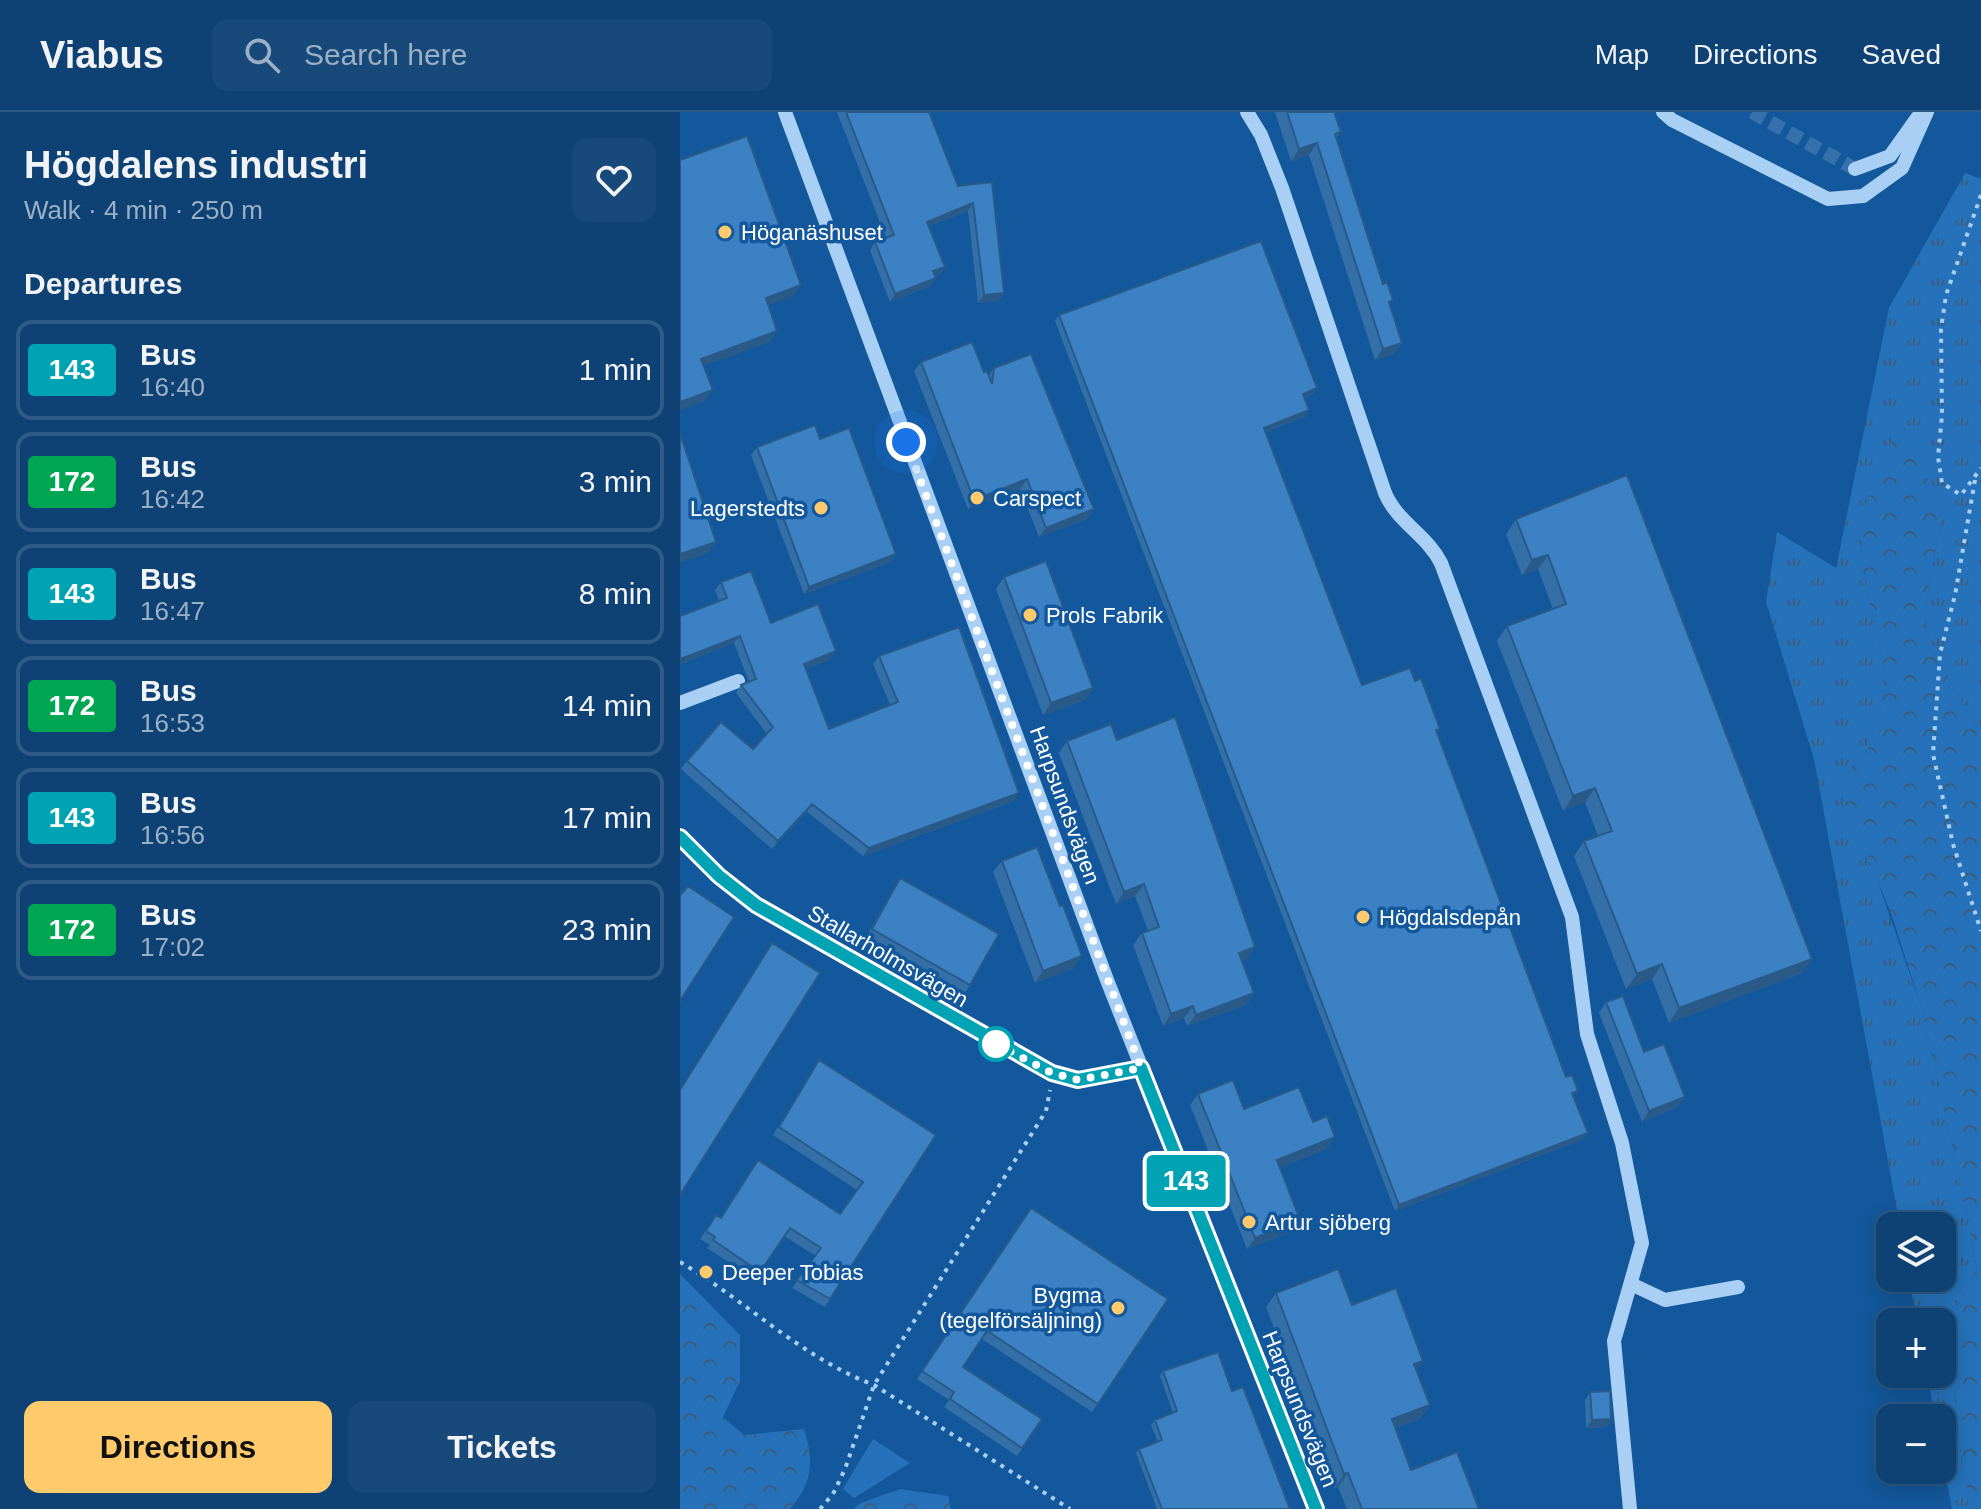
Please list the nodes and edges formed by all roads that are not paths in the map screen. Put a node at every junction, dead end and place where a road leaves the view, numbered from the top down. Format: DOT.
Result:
graph roads {
  1 [pos="785,112"];
  2 [pos="1247,112"];
  3 [pos="1663,112"];
  4 [pos="1924,112"];
  5 [pos="1855,169"];
  6 [pos="738,681"];
  7 [pos="680,703"];
  8 [pos="680,837"];
  9 [pos="1141,1068"];
  10 [pos="1631,1284"];
  11 [pos="1738,1287"];
  12 [pos="1316,1509"];
  13 [pos="1630,1509"];
  1 -- 9 [label="street, Harpsundsvägen"];
  2 -- 10 [label="street"];
  3 -- 4 [label="street"];
  4 -- 5 [label="street"];
  6 -- 7 [label="street"];
  8 -- 9 [label="street, Stallarholmsvägen"];
  9 -- 12 [label="street, Harpsundsvägen"];
  10 -- 11 [label="street"];
  10 -- 13 [label="street"];
}
